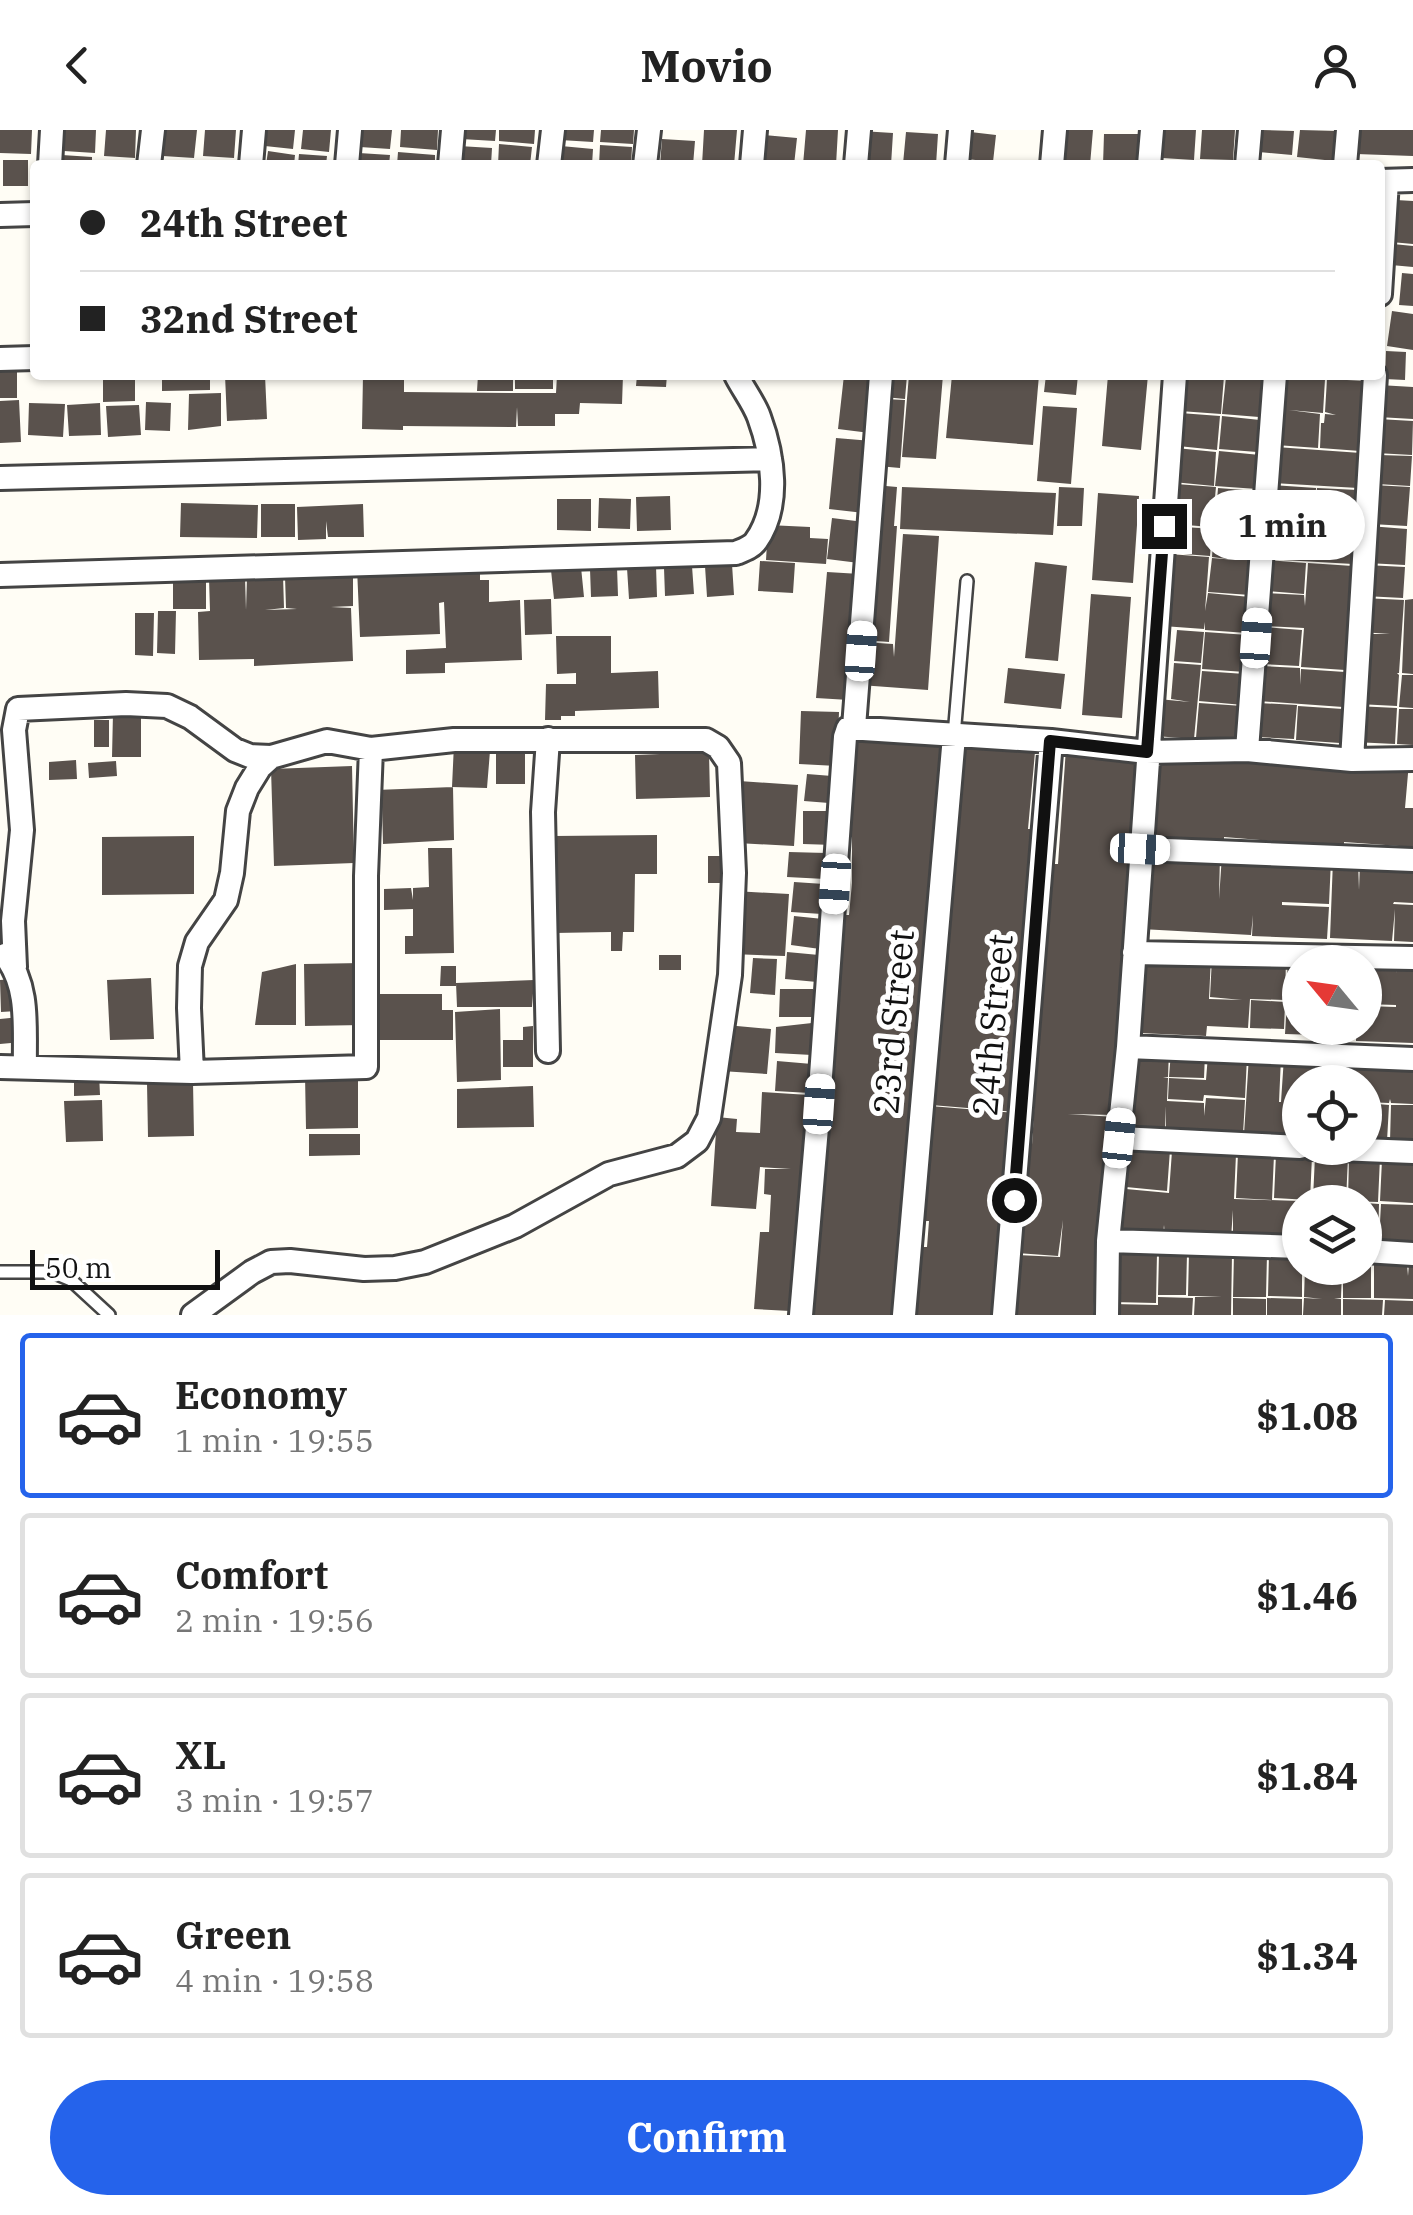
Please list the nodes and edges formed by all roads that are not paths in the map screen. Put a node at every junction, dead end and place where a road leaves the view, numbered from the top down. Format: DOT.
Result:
graph roads {
  1 [pos="52,130"];
  2 [pos="152,130"];
  3 [pos="254,130"];
  4 [pos="350,130"];
  5 [pos="453,130"];
  6 [pos="552,130"];
  7 [pos="648,130"];
  8 [pos="755,130"];
  9 [pos="859,130"];
  10 [pos="960,130"];
  11 [pos="1055,130"];
  12 [pos="1152,130"];
  13 [pos="1250,130"];
  14 [pos="1348,130"];
  15 [pos="50,160"];
  16 [pos="150,160"];
  17 [pos="251,160"];
  18 [pos="347,160"];
  19 [pos="450,160"];
  20 [pos="549,160"];
  21 [pos="645,160"];
  22 [pos="752,160"];
  23 [pos="856,160"];
  24 [pos="957,160"];
  25 [pos="1052,160"];
  26 [pos="1150,160"];
  27 [pos="1247,160"];
  28 [pos="1345,160"];
  29 [pos="1413,180"];
  30 [pos="1385,181"];
  31 [pos="30,214"];
  32 [pos="0,215"];
  33 [pos="30,358"];
  34 [pos="0,359"];
  35 [pos="739,380"];
  36 [pos="881,380"];
  37 [pos="1175,380"];
  38 [pos="1275,380"];
  39 [pos="1375,380"];
  40 [pos="770,458"];
  41 [pos="0,478"];
  42 [pos="0,575"];
  43 [pos="967,581"];
  44 [pos="9,708"];
  45 [pos="849,732"];
  46 [pos="954,736"];
  47 [pos="548,738"];
  48 [pos="1050,741"];
  49 [pos="371,749"];
  50 [pos="1248,750"];
  51 [pos="1147,752"];
  52 [pos="271,757"];
  53 [pos="1413,759"];
  54 [pos="1352,760"];
  55 [pos="1140,849"];
  56 [pos="1413,860"];
  57 [pos="6,923"];
  58 [pos="0,948"];
  59 [pos="1134,953"];
  60 [pos="1413,958"];
  61 [pos="15,967"];
  62 [pos="1128,1047"];
  63 [pos="548,1051"];
  64 [pos="1413,1059"];
  65 [pos="24,1066"];
  66 [pos="0,1067"];
  67 [pos="192,1072"];
  68 [pos="1119,1138"];
  69 [pos="1282,1146"];
  70 [pos="1382,1151"];
  71 [pos="1413,1152"];
  72 [pos="1108,1242"];
  73 [pos="1282,1247"];
  74 [pos="1382,1252"];
  75 [pos="1413,1254"];
  76 [pos="0,1272"];
  77 [pos="109,1315"];
  78 [pos="192,1315"];
  79 [pos="801,1315"];
  80 [pos="904,1315"];
  81 [pos="1004,1315"];
  82 [pos="1107,1315"];
  1 -- 15 [label="street"];
  2 -- 16 [label="street"];
  3 -- 17 [label="street"];
  4 -- 18 [label="street"];
  5 -- 19 [label="street"];
  6 -- 20 [label="street"];
  7 -- 21 [label="street"];
  8 -- 22 [label="street"];
  9 -- 23 [label="street"];
  10 -- 24 [label="street"];
  11 -- 25 [label="street"];
  12 -- 26 [label="street"];
  13 -- 27 [label="street"];
  14 -- 28 [label="street"];
  29 -- 30 [label="street"];
  31 -- 32 [label="street"];
  33 -- 34 [label="street"];
  35 -- 40 [label="street"];
  36 -- 45 [label="street"];
  37 -- 51 [label="street"];
  38 -- 50 [label="street"];
  39 -- 54 [label="street"];
  40 -- 41 [label="street"];
  40 -- 42 [label="street"];
  43 -- 46 [label="lane"];
  44 -- 52 [label="street"];
  44 -- 57 [label="street"];
  45 -- 46 [label="street"];
  45 -- 79 [label="street"];
  46 -- 48 [label="street"];
  46 -- 80 [label="street, 23rd Street"];
  47 -- 49 [label="street"];
  47 -- 63 [label="street"];
  47 -- 78 [label="street"];
  48 -- 51 [label="street"];
  48 -- 81 [label="street, 24th Street"];
  49 -- 52 [label="street"];
  49 -- 67 [label="street"];
  50 -- 51 [label="street"];
  50 -- 54 [label="street"];
  51 -- 55 [label="street"];
  52 -- 67 [label="street"];
  53 -- 54 [label="street"];
  55 -- 56 [label="street"];
  55 -- 59 [label="street"];
  57 -- 61 [label="street"];
  58 -- 61 [label="street"];
  59 -- 60 [label="street"];
  59 -- 62 [label="street"];
  61 -- 65 [label="street"];
  62 -- 64 [label="street"];
  62 -- 68 [label="street"];
  65 -- 66 [label="street"];
  65 -- 67 [label="street"];
  68 -- 69 [label="street"];
  68 -- 72 [label="street"];
  70 -- 71 [label="street"];
  72 -- 73 [label="street"];
  72 -- 82 [label="street"];
  74 -- 75 [label="street"];
  76 -- 77 [label="lane"];
}
